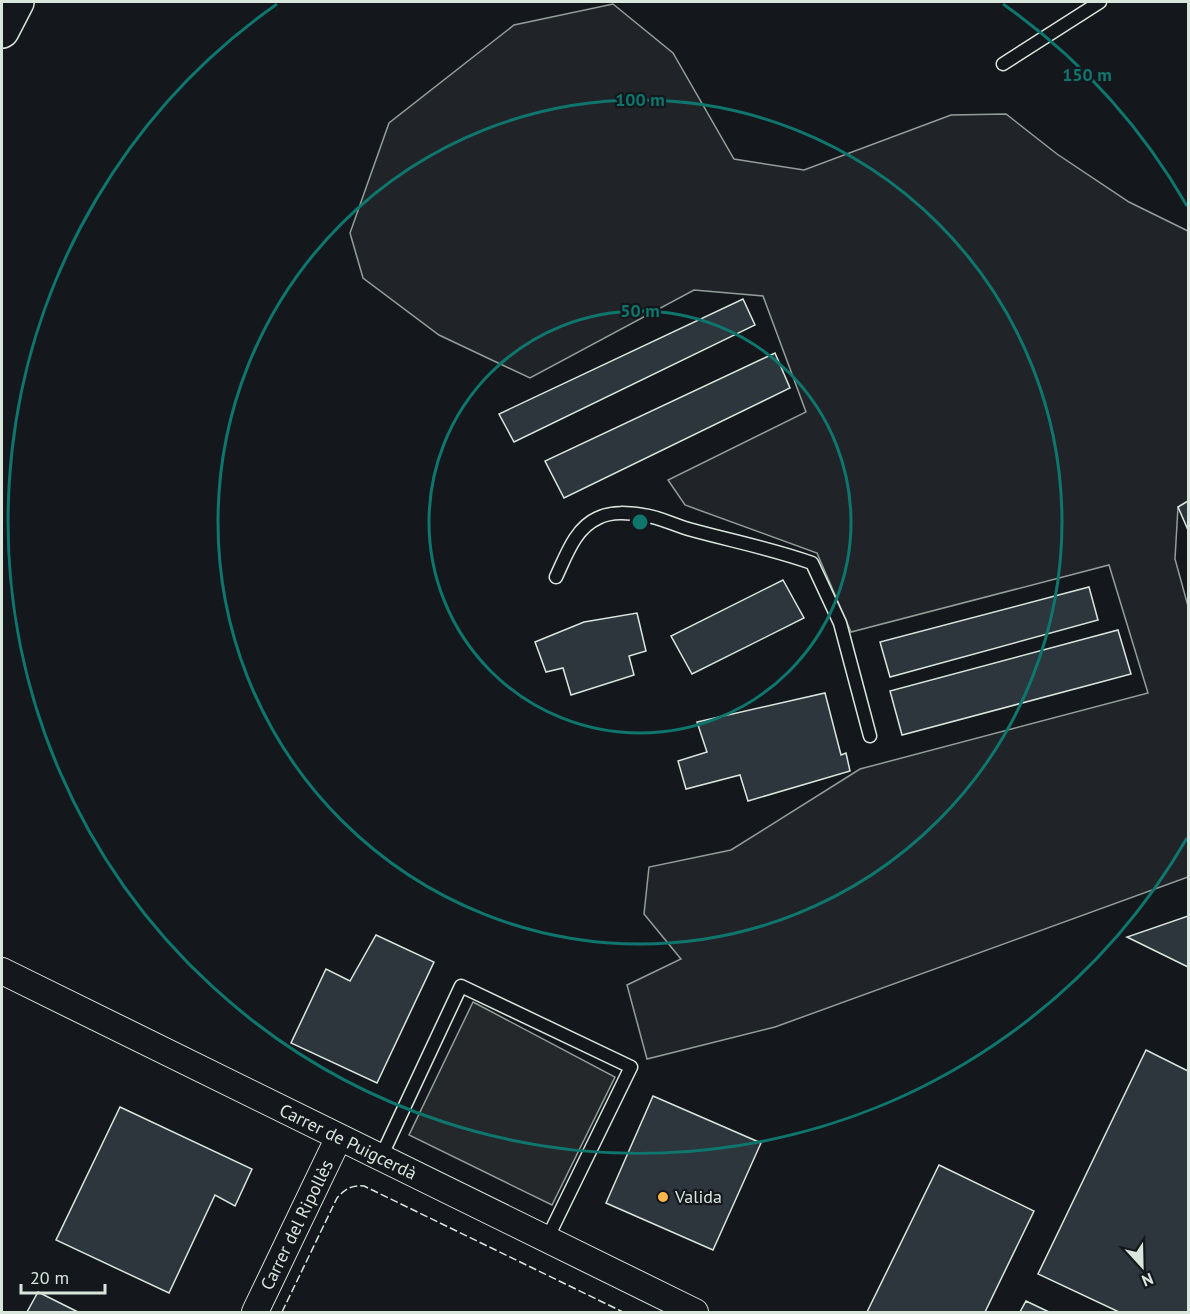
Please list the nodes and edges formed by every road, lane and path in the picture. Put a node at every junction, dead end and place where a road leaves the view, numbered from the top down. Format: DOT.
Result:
graph roads {
  1 [pos="17,2"];
  2 [pos="1100,2"];
  3 [pos="2,31"];
  4 [pos="1003,64"];
  5 [pos="556,577"];
  6 [pos="870,736"];
  7 [pos="2,971"];
  8 [pos="339,1137"];
  9 [pos="381,1158"];
  10 [pos="547,1239"];
  11 [pos="255,1312"];
  12 [pos="695,1312"];
  1 -- 3 [label="main road"];
  2 -- 4 [label="lane"];
  5 -- 6 [label="lane"];
  7 -- 8 [label="street, Carrer de Puigcerdà"];
  8 -- 9 [label="street, Carrer de Puigcerdà"];
  8 -- 11 [label="street, Carrer del Ripollès"];
  9 -- 10 [label="street, Carrer de Puigcerdà"];
  9 -- 10 [label="lane"];
  10 -- 12 [label="street, Carrer de Puigcerdà"];
}
